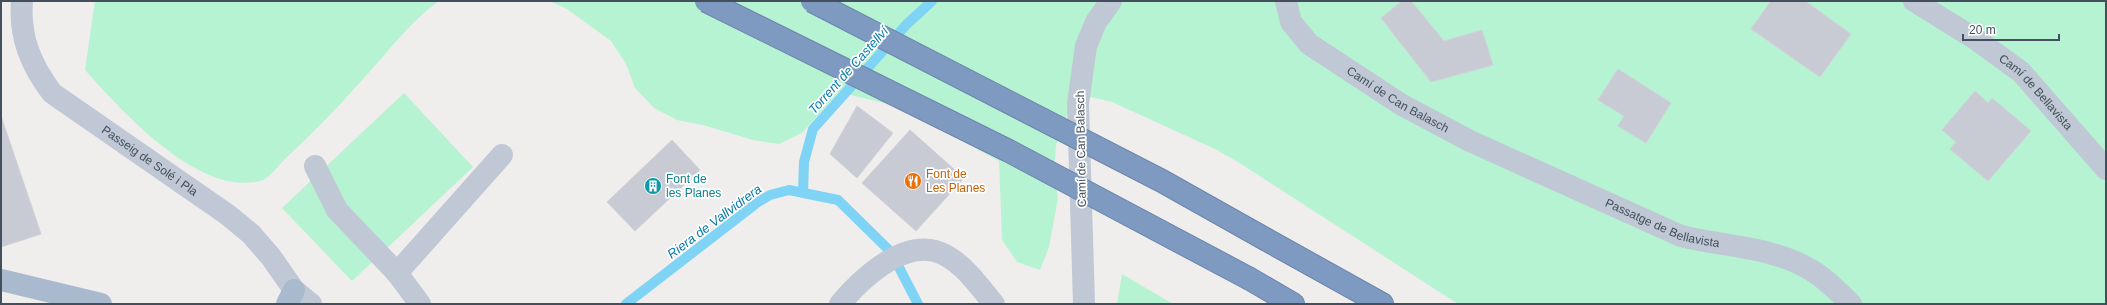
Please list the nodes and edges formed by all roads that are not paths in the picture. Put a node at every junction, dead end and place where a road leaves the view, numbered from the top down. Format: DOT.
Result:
graph roads {
  1 [pos="22,1"];
  2 [pos="706,1"];
  3 [pos="812,1"];
  4 [pos="1112,1"];
  5 [pos="1286,1"];
  6 [pos="1914,1"];
  7 [pos="1470,141"];
  8 [pos="502,156"];
  9 [pos="315,166"];
  10 [pos="2106,169"];
  11 [pos="398,273"];
  12 [pos="1,280"];
  13 [pos="290,297"];
  14 [pos="101,304"];
  15 [pos="311,304"];
  16 [pos="420,304"];
  17 [pos="840,304"];
  18 [pos="994,304"];
  19 [pos="1084,304"];
  20 [pos="1293,304"];
  21 [pos="1382,304"];
  22 [pos="1851,304"];
  1 -- 13 [label="street, Passeig de Solé i Pla"];
  2 -- 20 [label="highway, bridge"];
  3 -- 21 [label="highway, bridge"];
  4 -- 19 [label="street, Camí de Can Balasch"];
  5 -- 7 [label="street, Camí de Can Balasch"];
  6 -- 10 [label="street, Camí de Bellavista"];
  7 -- 22 [label="street, Passatge de Bellavista"];
  8 -- 11 [label="street"];
  9 -- 11 [label="street"];
  11 -- 16 [label="street"];
  12 -- 14 [label="main road"];
  13 -- 15 [label="street, Passeig de Solé i Pla"];
  17 -- 18 [label="street"];
}
